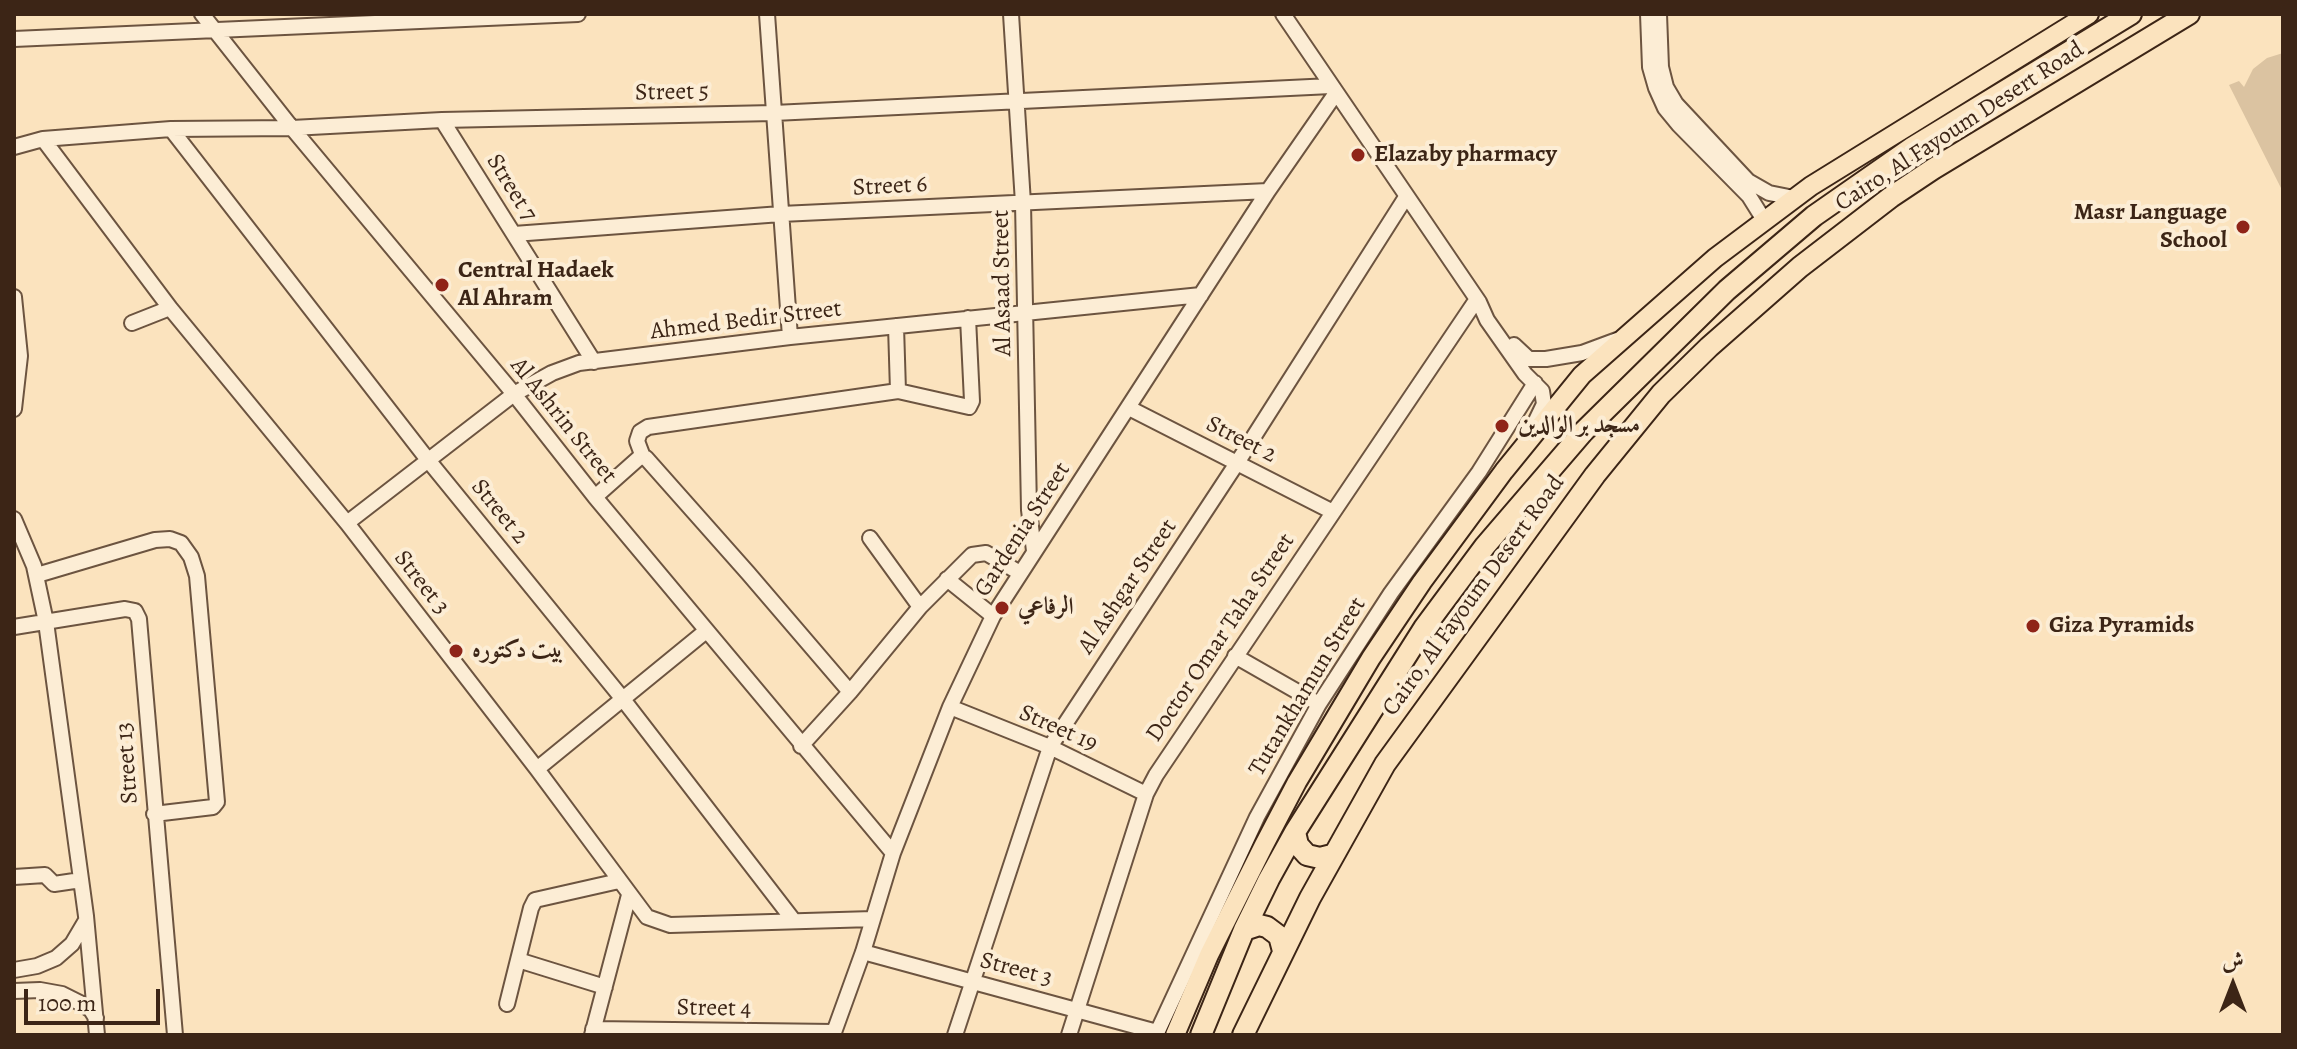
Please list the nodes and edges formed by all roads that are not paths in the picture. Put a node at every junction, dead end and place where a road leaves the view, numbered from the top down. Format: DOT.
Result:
graph roads {
  1 [pos="202,14"];
  2 [pos="578,14"];
  3 [pos="767,14"];
  4 [pos="1011,14"];
  5 [pos="1283,14"];
  6 [pos="1648,14"];
  7 [pos="1659,14"];
  8 [pos="2089,14"];
  9 [pos="2131,14"];
  10 [pos="2189,14"];
  11 [pos="215,30"];
  12 [pos="14,39"];
  13 [pos="1334,90"];
  14 [pos="1018,102"];
  15 [pos="774,113"];
  16 [pos="442,120"];
  17 [pos="292,128"];
  18 [pos="171,129"];
  19 [pos="43,139"];
  20 [pos="14,147"];
  21 [pos="1268,191"];
  22 [pos="1406,197"];
  23 [pos="1794,198"];
  24 [pos="1023,203"];
  25 [pos="781,214"];
  26 [pos="1764,220"];
  27 [pos="514,234"];
  28 [pos="1201,295"];
  29 [pos="14,297"];
  30 [pos="1478,301"];
  31 [pos="170,308"];
  32 [pos="1025,312"];
  33 [pos="968,318"];
  34 [pos="132,323"];
  35 [pos="896,326"];
  36 [pos="790,337"];
  37 [pos="1620,339"];
  38 [pos="594,362"];
  39 [pos="1535,383"];
  40 [pos="898,391"];
  41 [pos="514,394"];
  42 [pos="1129,408"];
  43 [pos="14,409"];
  44 [pos="1529,437"];
  45 [pos="643,457"];
  46 [pos="428,460"];
  47 [pos="1237,463"];
  48 [pos="595,497"];
  49 [pos="1333,512"];
  50 [pos="14,519"];
  51 [pos="347,523"];
  52 [pos="870,538"];
  53 [pos="1034,551"];
  54 [pos="1020,573"];
  55 [pos="37,575"];
  56 [pos="947,579"];
  57 [pos="920,607"];
  58 [pos="993,616"];
  59 [pos="46,622"];
  60 [pos="14,627"];
  61 [pos="706,631"];
  62 [pos="1235,656"];
  63 [pos="850,692"];
  64 [pos="622,698"];
  65 [pos="1319,704"];
  66 [pos="950,707"];
  67 [pos="801,746"];
  68 [pos="1050,747"];
  69 [pos="537,769"];
  70 [pos="1146,794"];
  71 [pos="154,814"];
  72 [pos="1295,832"];
  73 [pos="893,853"];
  74 [pos="1332,855"];
  75 [pos="14,877"];
  76 [pos="81,880"];
  77 [pos="619,881"];
  78 [pos="629,895"];
  79 [pos="86,916"];
  80 [pos="873,919"];
  81 [pos="794,921"];
  82 [pos="1244,930"];
  83 [pos="1283,951"];
  84 [pos="863,952"];
  85 [pos="518,960"];
  86 [pos="14,970"];
  87 [pos="973,981"];
  88 [pos="605,987"];
  89 [pos="14,991"];
  90 [pos="507,1004"];
  91 [pos="1077,1009"];
  92 [pos="96,1018"];
  93 [pos="593,1032"];
  94 [pos="834,1034"];
  95 [pos="1163,1034"];
  96 [pos="97,1035"];
  97 [pos="175,1035"];
  98 [pos="955,1035"];
  99 [pos="1069,1035"];
  100 [pos="1201,1035"];
  101 [pos="1243,1035"];
  1 -- 11 [label="street, Al Ashrin Street"];
  2 -- 11 [label="street"];
  3 -- 15 [label="street"];
  4 -- 14 [label="street, Al Asaad Street"];
  5 -- 13 [label="street"];
  6 -- 26 [label="street"];
  7 -- 23 [label="street"];
  8 -- 23 [label="main road"];
  9 -- 72 [label="highway, Cairo, Al Fayoum Desert Road"];
  10 -- 74 [label="highway, Cairo, Al Fayoum Desert Road"];
  11 -- 12 [label="street"];
  11 -- 17 [label="street, Al Ashrin Street"];
  13 -- 14 [label="street, Street 5"];
  13 -- 21 [label="street, Gardenia Street"];
  13 -- 22 [label="street"];
  14 -- 15 [label="street, Street 5"];
  14 -- 24 [label="street, Al Asaad Street"];
  15 -- 16 [label="street, Street 5"];
  15 -- 25 [label="street"];
  16 -- 17 [label="street, Street 5"];
  16 -- 27 [label="street, Street 7"];
  17 -- 18 [label="street, Street 5"];
  17 -- 41 [label="street, Al Ashrin Street"];
  18 -- 19 [label="street, Street 5"];
  18 -- 46 [label="street, Street 2"];
  19 -- 20 [label="street, Street 5"];
  19 -- 31 [label="street, Street 3"];
  21 -- 24 [label="street, Street 6"];
  21 -- 28 [label="street, Gardenia Street"];
  22 -- 30 [label="street"];
  22 -- 47 [label="street, Al Ashgar Street"];
  23 -- 26 [label="main road"];
  24 -- 25 [label="street, Street 6"];
  24 -- 32 [label="street, Al Asaad Street"];
  25 -- 27 [label="street, Street 6"];
  25 -- 36 [label="street"];
  26 -- 37 [label="main road"];
  27 -- 38 [label="street, Street 7"];
  28 -- 32 [label="street, Ahmed Bedir Street"];
  28 -- 42 [label="street, Gardenia Street"];
  29 -- 43 [label="street"];
  30 -- 37 [label="street"];
  30 -- 39 [label="street"];
  30 -- 49 [label="street, Doctor Omar Taha Street"];
  31 -- 34 [label="street"];
  31 -- 51 [label="street, Street 3"];
  32 -- 33 [label="street, Ahmed Bedir Street"];
  32 -- 53 [label="street, Al Asaad Street"];
  33 -- 35 [label="street, Ahmed Bedir Street"];
  33 -- 40 [label="street"];
  35 -- 36 [label="street, Ahmed Bedir Street"];
  35 -- 40 [label="street"];
  36 -- 38 [label="street, Ahmed Bedir Street"];
  37 -- 44 [label="main road"];
  38 -- 41 [label="street, Ahmed Bedir Street"];
  39 -- 44 [label="street"];
  39 -- 65 [label="street, Tutankhamun Street"];
  40 -- 45 [label="street"];
  41 -- 46 [label="street, Ahmed Bedir Street"];
  41 -- 48 [label="street, Al Ashrin Street"];
  42 -- 47 [label="street, Street 2"];
  42 -- 53 [label="street, Gardenia Street"];
  44 -- 95 [label="main road"];
  45 -- 48 [label="street"];
  45 -- 63 [label="street"];
  46 -- 51 [label="street, Ahmed Bedir Street"];
  46 -- 64 [label="street, Street 2"];
  47 -- 49 [label="street, Street 2"];
  47 -- 68 [label="street, Al Ashgar Street"];
  48 -- 61 [label="street, Al Ashrin Street"];
  49 -- 62 [label="street, Doctor Omar Taha Street"];
  50 -- 55 [label="street"];
  51 -- 69 [label="street, Street 3"];
  52 -- 57 [label="street"];
  53 -- 54 [label="street, Gardenia Street"];
  54 -- 56 [label="street"];
  54 -- 58 [label="street, Gardenia Street"];
  55 -- 59 [label="street"];
  55 -- 71 [label="street"];
  56 -- 57 [label="street"];
  56 -- 58 [label="street"];
  57 -- 63 [label="street"];
  58 -- 66 [label="street, Gardenia Street"];
  59 -- 60 [label="street, Street 13"];
  59 -- 71 [label="street, Street 13"];
  59 -- 76 [label="street"];
  61 -- 64 [label="street"];
  61 -- 67 [label="street, Al Ashrin Street"];
  62 -- 65 [label="street"];
  62 -- 70 [label="street, Doctor Omar Taha Street"];
  63 -- 67 [label="street"];
  64 -- 69 [label="street"];
  64 -- 81 [label="street, Street 2"];
  65 -- 95 [label="street, Tutankhamun Street"];
  66 -- 68 [label="street, Street 19"];
  66 -- 73 [label="street, Gardenia Street"];
  67 -- 73 [label="street, Al Ashrin Street"];
  68 -- 70 [label="street, Street 19"];
  68 -- 87 [label="street, Al Ashgar Street"];
  69 -- 77 [label="street, Street 3"];
  70 -- 91 [label="street, Doctor Omar Taha Street"];
  71 -- 97 [label="street, Street 13"];
  72 -- 74 [label="highway"];
  72 -- 82 [label="highway, Cairo, Al Fayoum Desert Road"];
  73 -- 80 [label="street, Gardenia Street"];
  74 -- 83 [label="highway, Cairo, Al Fayoum Desert Road"];
  75 -- 76 [label="street"];
  76 -- 79 [label="street"];
  77 -- 78 [label="street, Street 3"];
  77 -- 85 [label="street"];
  78 -- 81 [label="street, Street 3"];
  78 -- 88 [label="street"];
  79 -- 86 [label="street"];
  79 -- 92 [label="street"];
  80 -- 81 [label="street, Street 3"];
  80 -- 84 [label="street, Gardenia Street"];
  82 -- 83 [label="highway"];
  82 -- 100 [label="highway, Cairo, Al Fayoum Desert Road"];
  83 -- 101 [label="highway, Cairo, Al Fayoum Desert Road"];
  84 -- 87 [label="street, Street 3"];
  84 -- 94 [label="street, Gardenia Street"];
  85 -- 88 [label="street"];
  85 -- 90 [label="street"];
  87 -- 91 [label="street, Street 3"];
  87 -- 98 [label="street, Al Ashgar Street"];
  88 -- 93 [label="street"];
  89 -- 92 [label="street"];
  91 -- 95 [label="street, Street 3"];
  91 -- 99 [label="street, Doctor Omar Taha Street"];
  92 -- 96 [label="street"];
  93 -- 94 [label="street, Street 4"];
}
